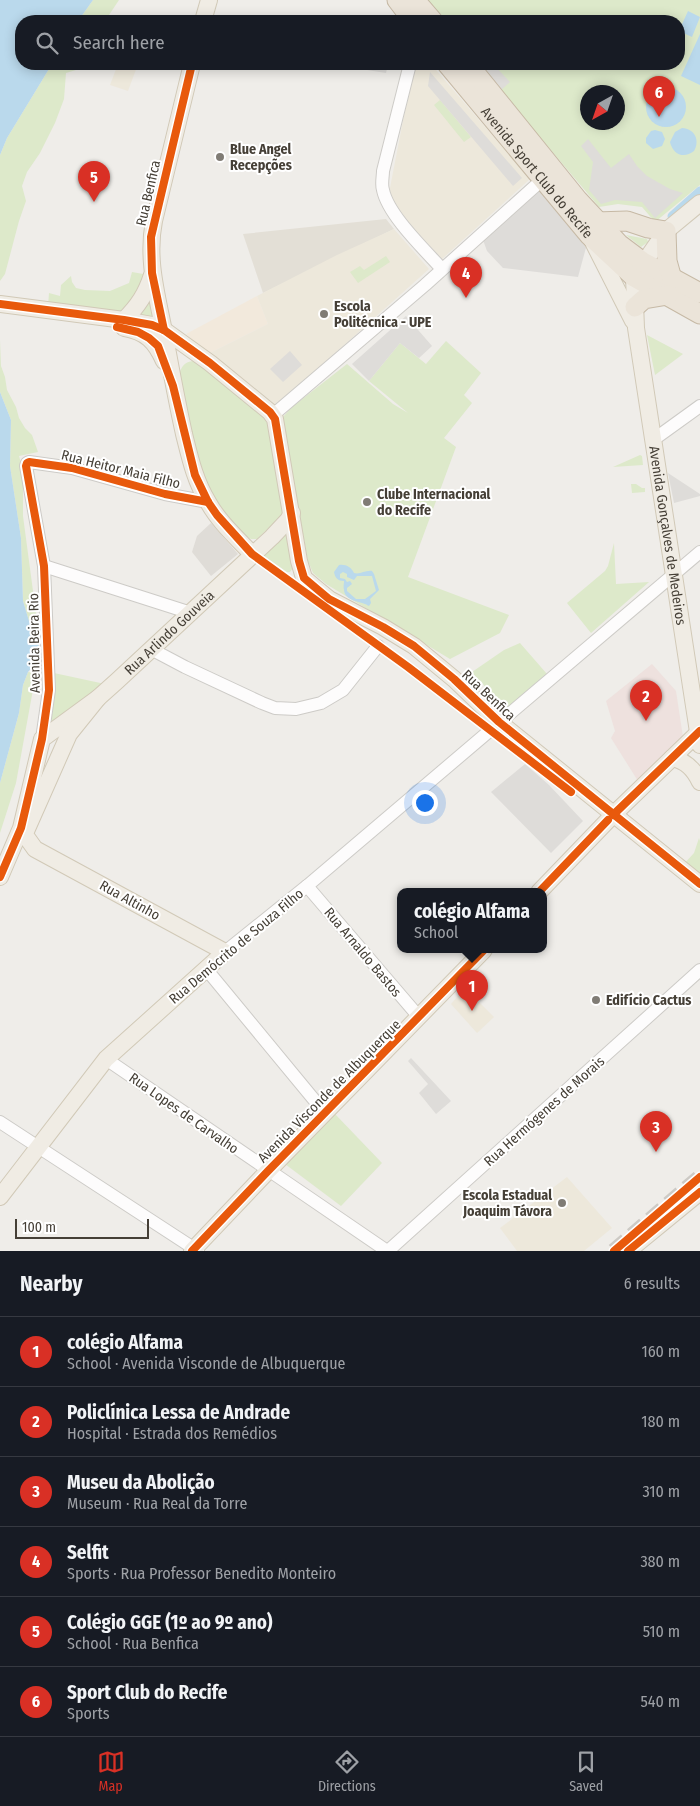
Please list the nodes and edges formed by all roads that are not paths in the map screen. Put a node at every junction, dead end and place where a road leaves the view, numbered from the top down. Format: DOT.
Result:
graph roads {
  1 [pos="209,0"];
  2 [pos="397,0"];
  3 [pos="205,15"];
  4 [pos="421,15"];
  5 [pos="191,70"];
  6 [pos="408,70"];
  7 [pos="452,70"];
  8 [pos="473,70"];
  9 [pos="543,179"];
  10 [pos="700,203"];
  11 [pos="593,228"];
  12 [pos="666,231"];
  13 [pos="442,269"];
  14 [pos="638,269"];
  15 [pos="152,273"];
  16 [pos="670,287"];
  17 [pos="700,293"];
  18 [pos="0,304"];
  19 [pos="635,307"];
  20 [pos="18,310"];
  21 [pos="0,312"];
  22 [pos="700,314"];
  23 [pos="124,320"];
  24 [pos="636,328"];
  25 [pos="164,330"];
  26 [pos="210,363"];
  27 [pos="173,386"];
  28 [pos="700,406"];
  29 [pos="274,415"];
  30 [pos="653,440"];
  31 [pos="27,463"];
  32 [pos="208,502"];
  33 [pos="292,513"];
  34 [pos="240,542"];
  35 [pos="700,552"];
  36 [pos="252,554"];
  37 [pos="44,566"];
  38 [pos="239,566"];
  39 [pos="675,574"];
  40 [pos="190,613"];
  41 [pos="378,646"];
  42 [pos="151,649"];
  43 [pos="98,698"];
  44 [pos="498,722"];
  45 [pos="699,736"];
  46 [pos="42,739"];
  47 [pos="672,758"];
  48 [pos="700,782"];
  49 [pos="613,815"];
  50 [pos="35,848"];
  51 [pos="10,857"];
  52 [pos="0,877"];
  53 [pos="700,884"];
  54 [pos="307,886"];
  55 [pos="543,888"];
  56 [pos="225,952"];
  57 [pos="481,953"];
  58 [pos="207,970"];
  59 [pos="700,970"];
  60 [pos="419,1017"];
  61 [pos="106,1059"];
  62 [pos="325,1113"];
  63 [pos="0,1122"];
  64 [pos="37,1147"];
  65 [pos="268,1171"];
  66 [pos="700,1192"];
  67 [pos="0,1197"];
  68 [pos="195,1250"];
  69 [pos="387,1251"];
  70 [pos="628,1251"];
  1 -- 3 [label="main road"];
  2 -- 4 [label="highway"];
  5 -- 15 [label="main road, Rua Benfica"];
  6 -- 13 [label="street"];
  7 -- 9 [label="highway, Avenida Sport Club do Recife"];
  8 -- 11 [label="highway, Avenida Sport Club do Recife"];
  9 -- 11 [label="highway, Avenida Sport Club do Recife"];
  9 -- 13 [label="street"];
  10 -- 12 [label="main road"];
  11 -- 12 [label="highway"];
  11 -- 14 [label="highway, Avenida Sport Club do Recife"];
  11 -- 24 [label="main road, Avenida Gonçalves de Medeiros"];
  12 -- 14 [label="main road"];
  12 -- 16 [label="highway"];
  13 -- 29 [label="street"];
  14 -- 16 [label="highway, Avenida Sport Club do Recife"];
  14 -- 19 [label="main road, Avenida Gonçalves de Medeiros"];
  15 -- 23 [label="main road"];
  15 -- 25 [label="main road, Rua Benfica"];
  16 -- 17 [label="highway"];
  16 -- 19 [label="highway"];
  16 -- 22 [label="highway"];
  18 -- 20 [label="main road"];
  19 -- 24 [label="main road, Avenida Gonçalves de Medeiros"];
  20 -- 21 [label="main road"];
  20 -- 23 [label="main road"];
  20 -- 27 [label="main road"];
  23 -- 25 [label="main road"];
  24 -- 30 [label="main road, Avenida Gonçalves de Medeiros"];
  25 -- 26 [label="main road"];
  25 -- 27 [label="main road, Rua Benfica"];
  26 -- 27 [label="main road"];
  26 -- 29 [label="main road"];
  27 -- 32 [label="main road, Rua Benfica"];
  28 -- 30 [label="street"];
  29 -- 33 [label="main road, Rua Benfica"];
  30 -- 39 [label="main road, Avenida Gonçalves de Medeiros"];
  31 -- 32 [label="street, Rua Heitor Maia Filho"];
  31 -- 37 [label="street, Avenida Beira Rio"];
  32 -- 34 [label="main road, Rua Benfica"];
  33 -- 36 [label="main road"];
  33 -- 44 [label="main road, Rua Benfica"];
  34 -- 36 [label="main road, Rua Benfica"];
  34 -- 38 [label="main road"];
  35 -- 39 [label="street, Rua Demócrito de Souza Filho"];
  36 -- 38 [label="main road, Rua Arlindo Gouveia"];
  37 -- 40 [label="street"];
  37 -- 46 [label="street, Avenida Beira Rio"];
  38 -- 40 [label="main road, Rua Arlindo Gouveia"];
  39 -- 44 [label="street, Rua Demócrito de Souza Filho"];
  39 -- 45 [label="main road, Avenida Gonçalves de Medeiros"];
  40 -- 42 [label="main road, Rua Arlindo Gouveia"];
  41 -- 42 [label="street"];
  42 -- 43 [label="main road, Rua Arlindo Gouveia"];
  43 -- 46 [label="main road, Rua Arlindo Gouveia"];
  43 -- 50 [label="main road, Rua Arlindo Gouveia"];
  44 -- 49 [label="main road, Rua Benfica"];
  44 -- 54 [label="street, Rua Demócrito de Souza Filho"];
  45 -- 47 [label="main road"];
  46 -- 51 [label="main road, Avenida Beira Rio"];
  47 -- 48 [label="main road"];
  47 -- 49 [label="main road"];
  49 -- 53 [label="main road, Rua Benfica"];
  49 -- 55 [label="main road"];
  50 -- 51 [label="main road"];
  50 -- 56 [label="main road, Rua Altinho"];
  51 -- 52 [label="main road, Avenida Beira Rio"];
  54 -- 56 [label="street, Rua Demócrito de Souza Filho"];
  54 -- 60 [label="street, Rua Arnaldo Bastos"];
  56 -- 58 [label="main road, Rua Demócrito de Souza Filho"];
  57 -- 60 [label="main road, Avenida Visconde de Albuquerque"];
  58 -- 61 [label="main road, Rua Demócrito de Souza Filho"];
  58 -- 62 [label="street"];
  59 -- 69 [label="street, Rua Hermógenes de Morais"];
  60 -- 62 [label="main road, Avenida Visconde de Albuquerque"];
  61 -- 64 [label="main road, Rua Demócrito de Souza Filho"];
  61 -- 65 [label="street, Rua Lopes de Carvalho"];
  62 -- 65 [label="main road, Avenida Visconde de Albuquerque"];
  63 -- 64 [label="street"];
  64 -- 67 [label="main road, Rua Demócrito de Souza Filho"];
  64 -- 68 [label="street"];
  65 -- 68 [label="main road, Avenida Visconde de Albuquerque"];
  65 -- 69 [label="street, Rua Lopes de Carvalho"];
  66 -- 70 [label="main road"];
}
